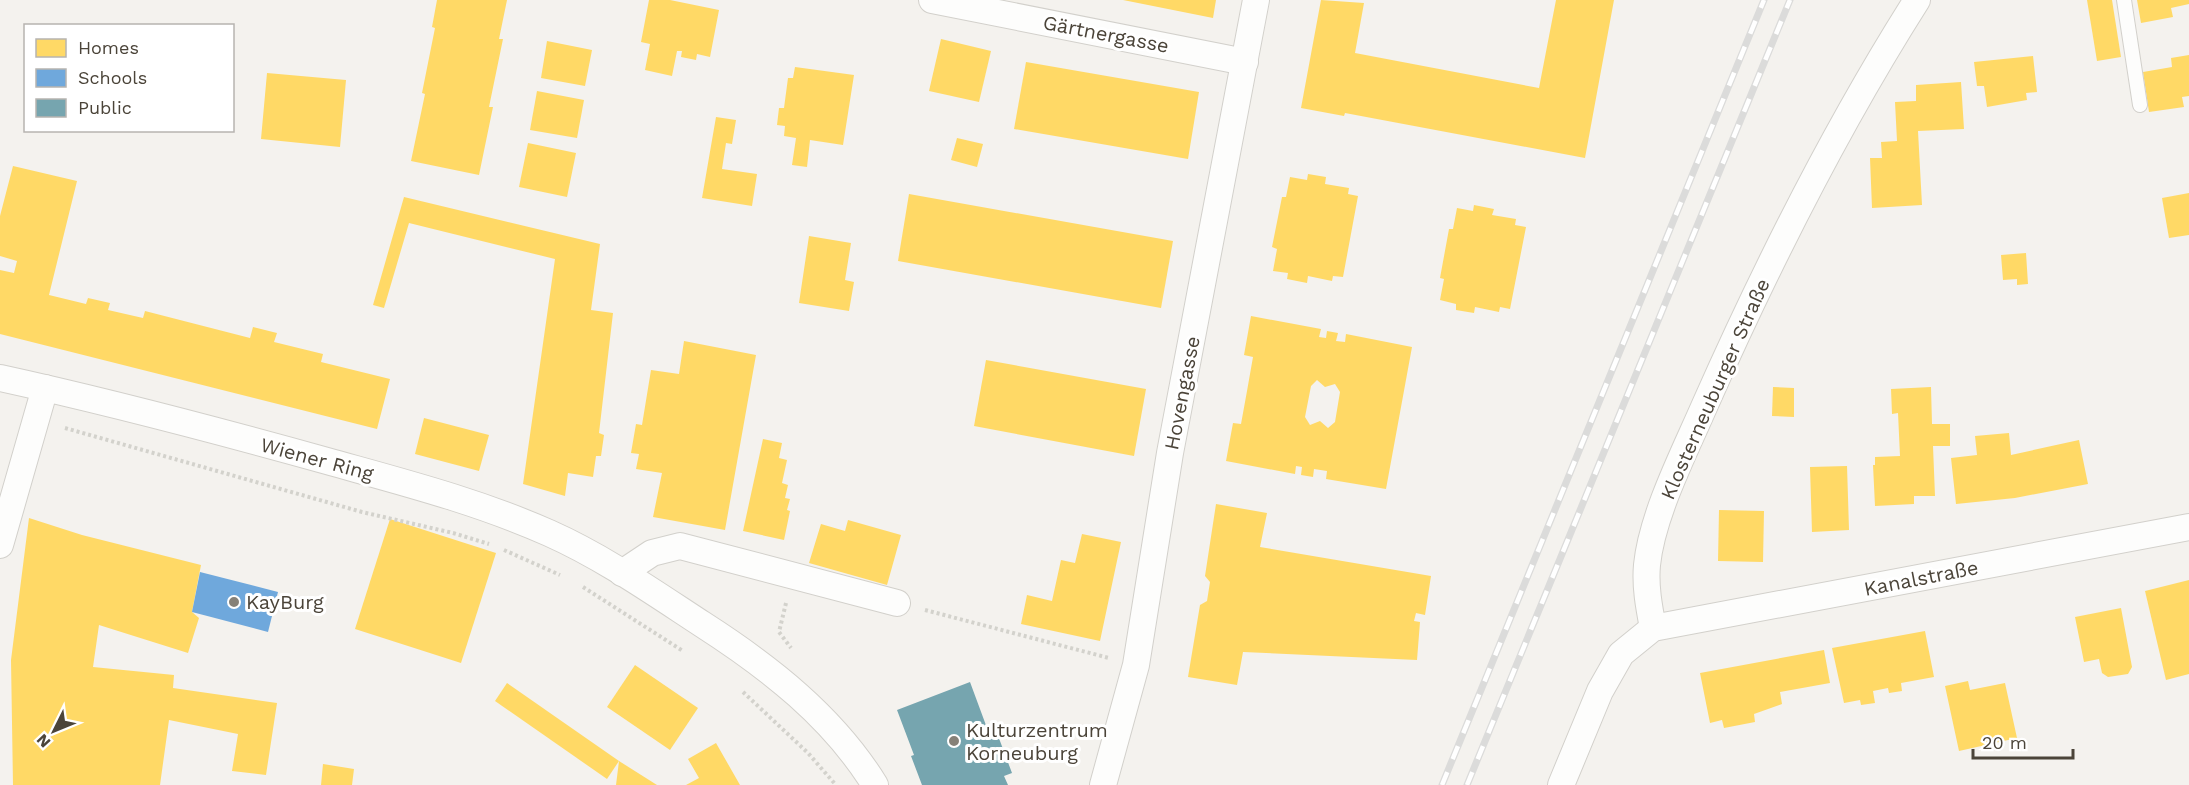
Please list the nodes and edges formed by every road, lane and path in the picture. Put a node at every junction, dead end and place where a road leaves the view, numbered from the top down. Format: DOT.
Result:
graph roads {
  1 [pos="932,0"];
  2 [pos="1256,0"];
  3 [pos="1917,0"];
  4 [pos="2124,0"];
  5 [pos="1245,62"];
  6 [pos="2140,105"];
  7 [pos="0,378"];
  8 [pos="45,388"];
  9 [pos="37,416"];
  10 [pos="2189,527"];
  11 [pos="0,545"];
  12 [pos="622,573"];
  13 [pos="792,576"];
  14 [pos="571,579"];
  15 [pos="581,586"];
  16 [pos="897,603"];
  17 [pos="1653,628"];
  18 [pos="794,652"];
  19 [pos="688,654"];
  20 [pos="1136,665"];
  21 [pos="742,691"];
  22 [pos="836,785"];
  23 [pos="875,785"];
  24 [pos="1103,785"];
  25 [pos="1561,785"];
  1 -- 5 [label="street, Gärtnergasse"];
  2 -- 5 [label="street, Hovengasse"];
  3 -- 17 [label="street, Klosterneuburger Straße"];
  4 -- 6 [label="lane"];
  5 -- 20 [label="street, Hovengasse"];
  7 -- 8 [label="street, Wiener Ring"];
  8 -- 9 [label="street"];
  8 -- 12 [label="street, Wiener Ring"];
  9 -- 11 [label="street"];
  9 -- 14 [label="path"];
  10 -- 17 [label="street, Kanalstraße"];
  12 -- 13 [label="street"];
  12 -- 23 [label="street, Wiener Ring"];
  13 -- 16 [label="street"];
  13 -- 18 [label="path"];
  15 -- 19 [label="path"];
  16 -- 20 [label="path"];
  17 -- 25 [label="street"];
  20 -- 24 [label="street, Hovengasse"];
  21 -- 22 [label="path"];
}
